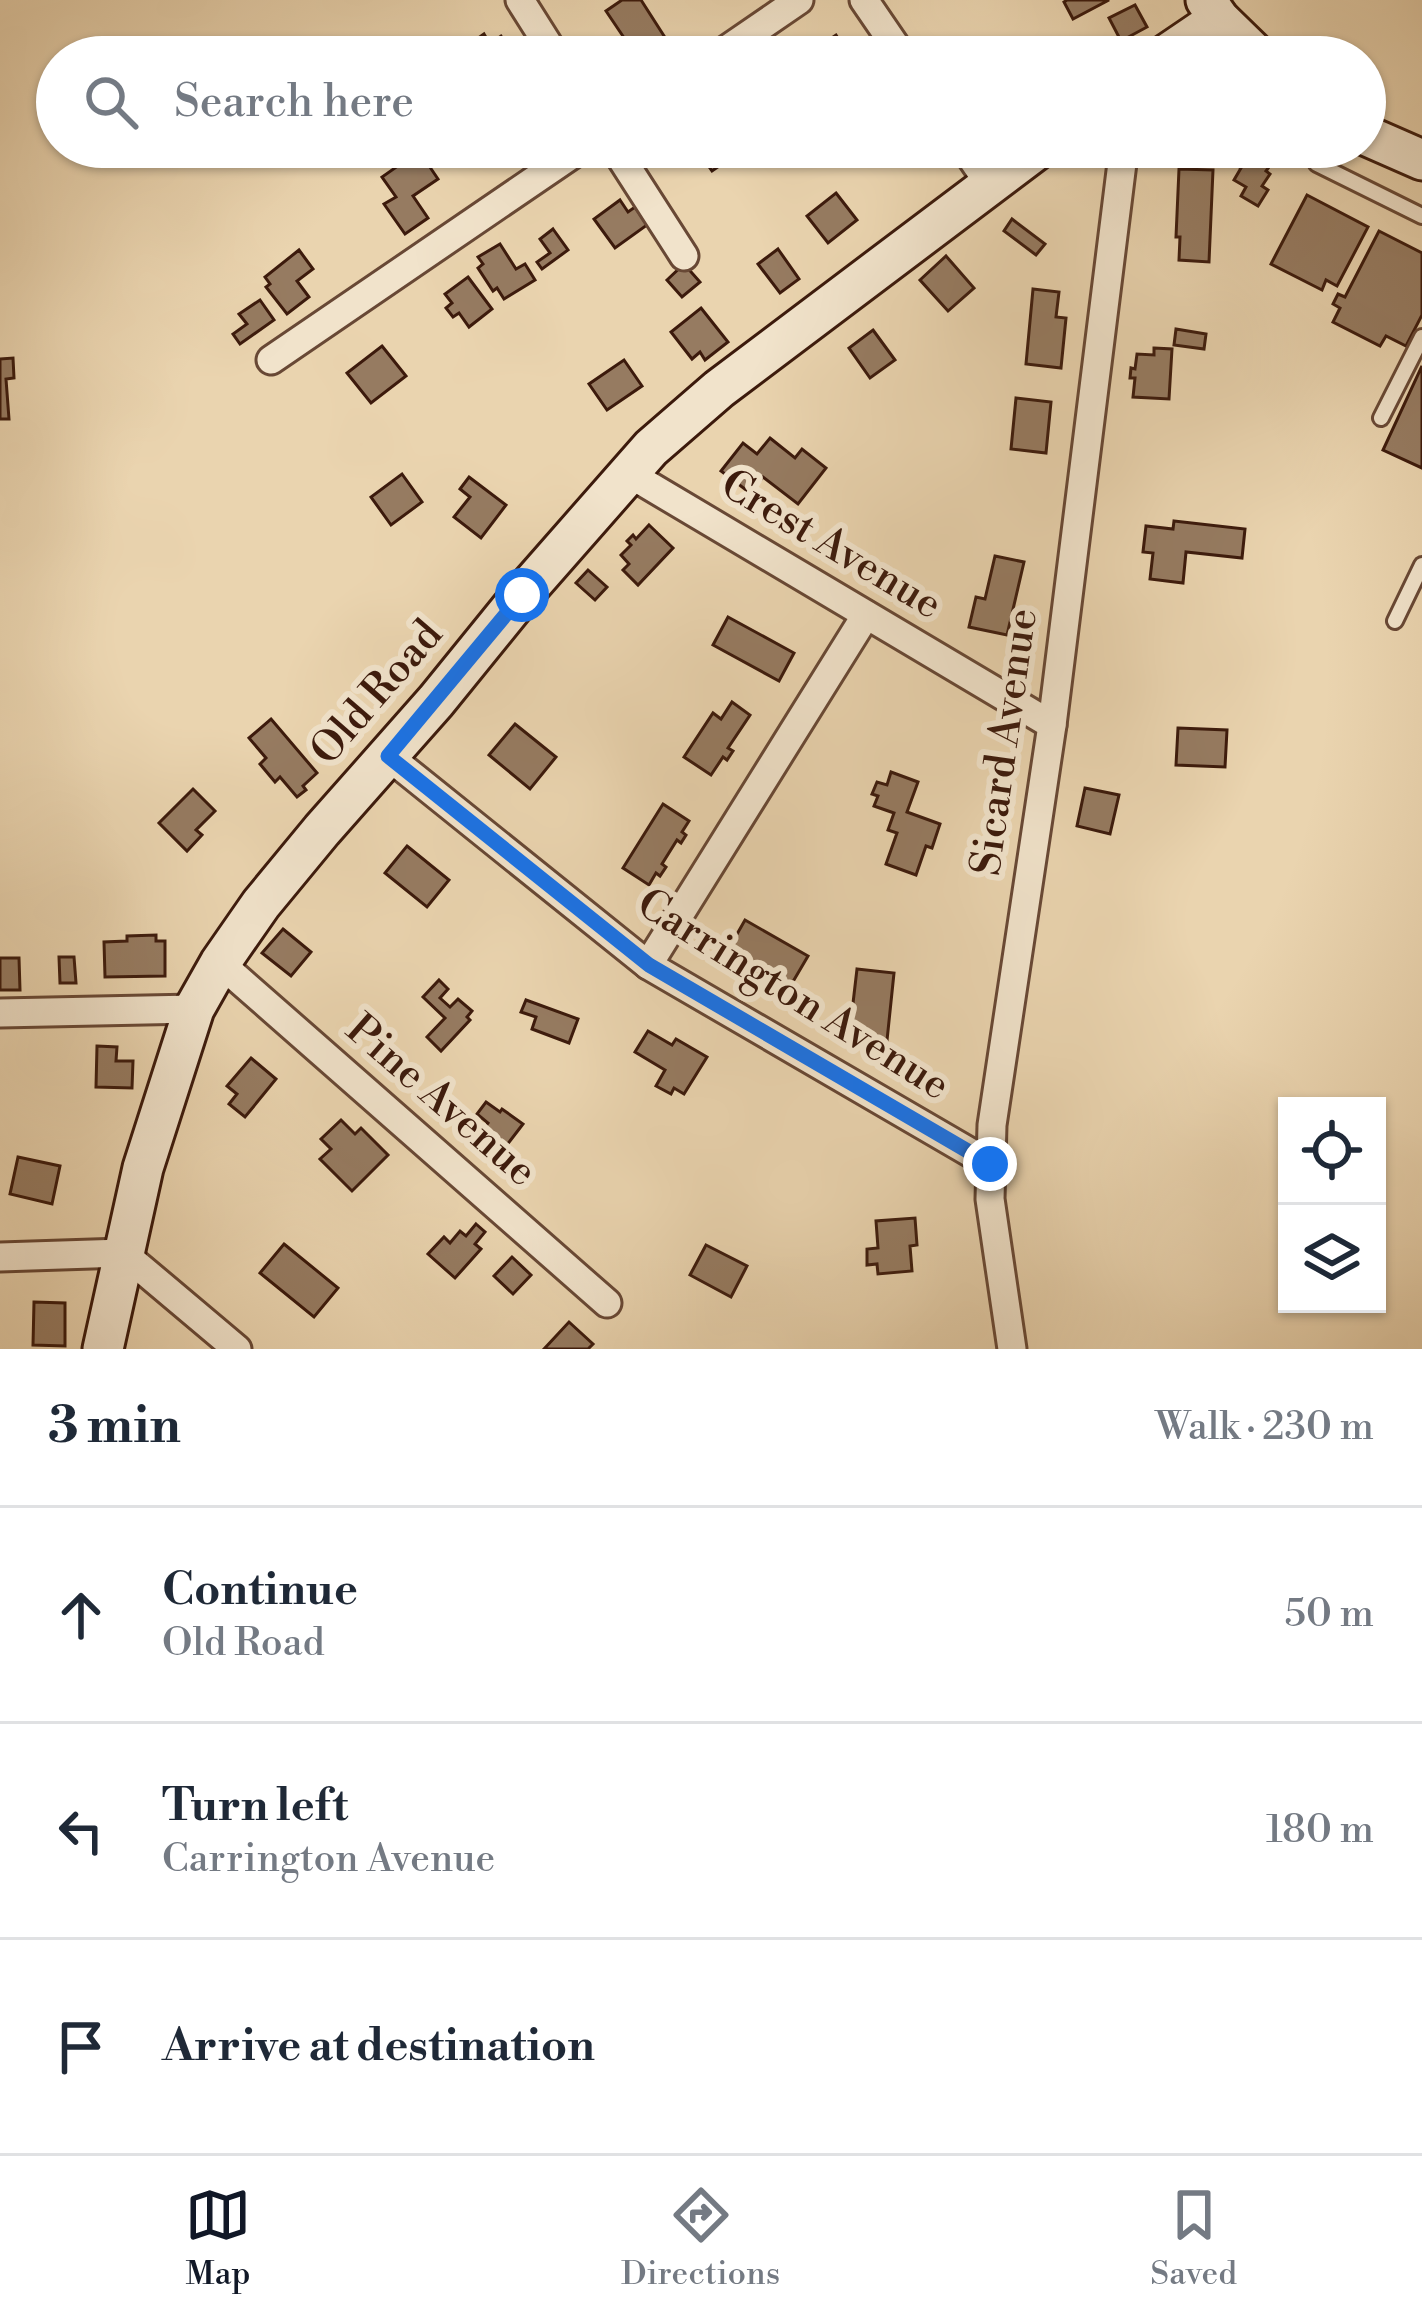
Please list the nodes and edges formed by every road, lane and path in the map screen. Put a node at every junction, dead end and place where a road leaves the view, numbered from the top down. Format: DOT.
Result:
graph roads {
  1 [pos="520,0"];
  2 [pos="799,0"];
  3 [pos="864,0"];
  4 [pos="1212,9"];
  5 [pos="543,36"];
  6 [pos="747,36"];
  7 [pos="889,36"];
  8 [pos="1184,36"];
  9 [pos="1238,36"];
  10 [pos="1386,144"];
  11 [pos="1422,160"];
  12 [pos="553,168"];
  13 [pos="627,168"];
  14 [pos="978,168"];
  15 [pos="1012,168"];
  16 [pos="1121,168"];
  17 [pos="1325,168"];
  18 [pos="990,185"];
  19 [pos="1422,216"];
  20 [pos="684,256"];
  21 [pos="1422,337"];
  22 [pos="271,360"];
  23 [pos="1381,418"];
  24 [pos="628,473"];
  25 [pos="1422,566"];
  26 [pos="866,615"];
  27 [pos="1395,621"];
  28 [pos="1052,725"];
  29 [pos="388,756"];
  30 [pos="220,963"];
  31 [pos="649,965"];
  32 [pos="194,1009"];
  33 [pos="0,1013"];
  34 [pos="990,1164"];
  35 [pos="123,1253"];
  36 [pos="0,1257"];
  37 [pos="608,1303"];
  38 [pos="103,1349"];
  39 [pos="238,1349"];
  40 [pos="1012,1349"];
  1 -- 5 [label="street"];
  2 -- 6 [label="street"];
  3 -- 7 [label="street"];
  4 -- 8 [label="street"];
  4 -- 9 [label="street"];
  10 -- 11 [label="street"];
  12 -- 22 [label="street"];
  13 -- 20 [label="street"];
  14 -- 18 [label="street"];
  15 -- 18 [label="street, Old Road"];
  16 -- 28 [label="street, Sicard Avenue"];
  17 -- 19 [label="lane"];
  18 -- 24 [label="street, Old Road"];
  21 -- 23 [label="lane"];
  24 -- 26 [label="street, Crest Avenue"];
  24 -- 29 [label="street, Old Road"];
  25 -- 27 [label="lane"];
  26 -- 28 [label="street, Crest Avenue"];
  26 -- 31 [label="street"];
  28 -- 34 [label="street, Sicard Avenue"];
  29 -- 30 [label="street, Old Road"];
  29 -- 31 [label="street, Carrington Avenue"];
  30 -- 32 [label="street, Old Road"];
  30 -- 37 [label="street, Pine Avenue"];
  31 -- 34 [label="street, Carrington Avenue"];
  32 -- 33 [label="street"];
  32 -- 35 [label="street, Old Road"];
  34 -- 40 [label="street, Sicard Avenue"];
  35 -- 36 [label="street"];
  35 -- 38 [label="street, Old Road"];
  35 -- 39 [label="street"];
}
